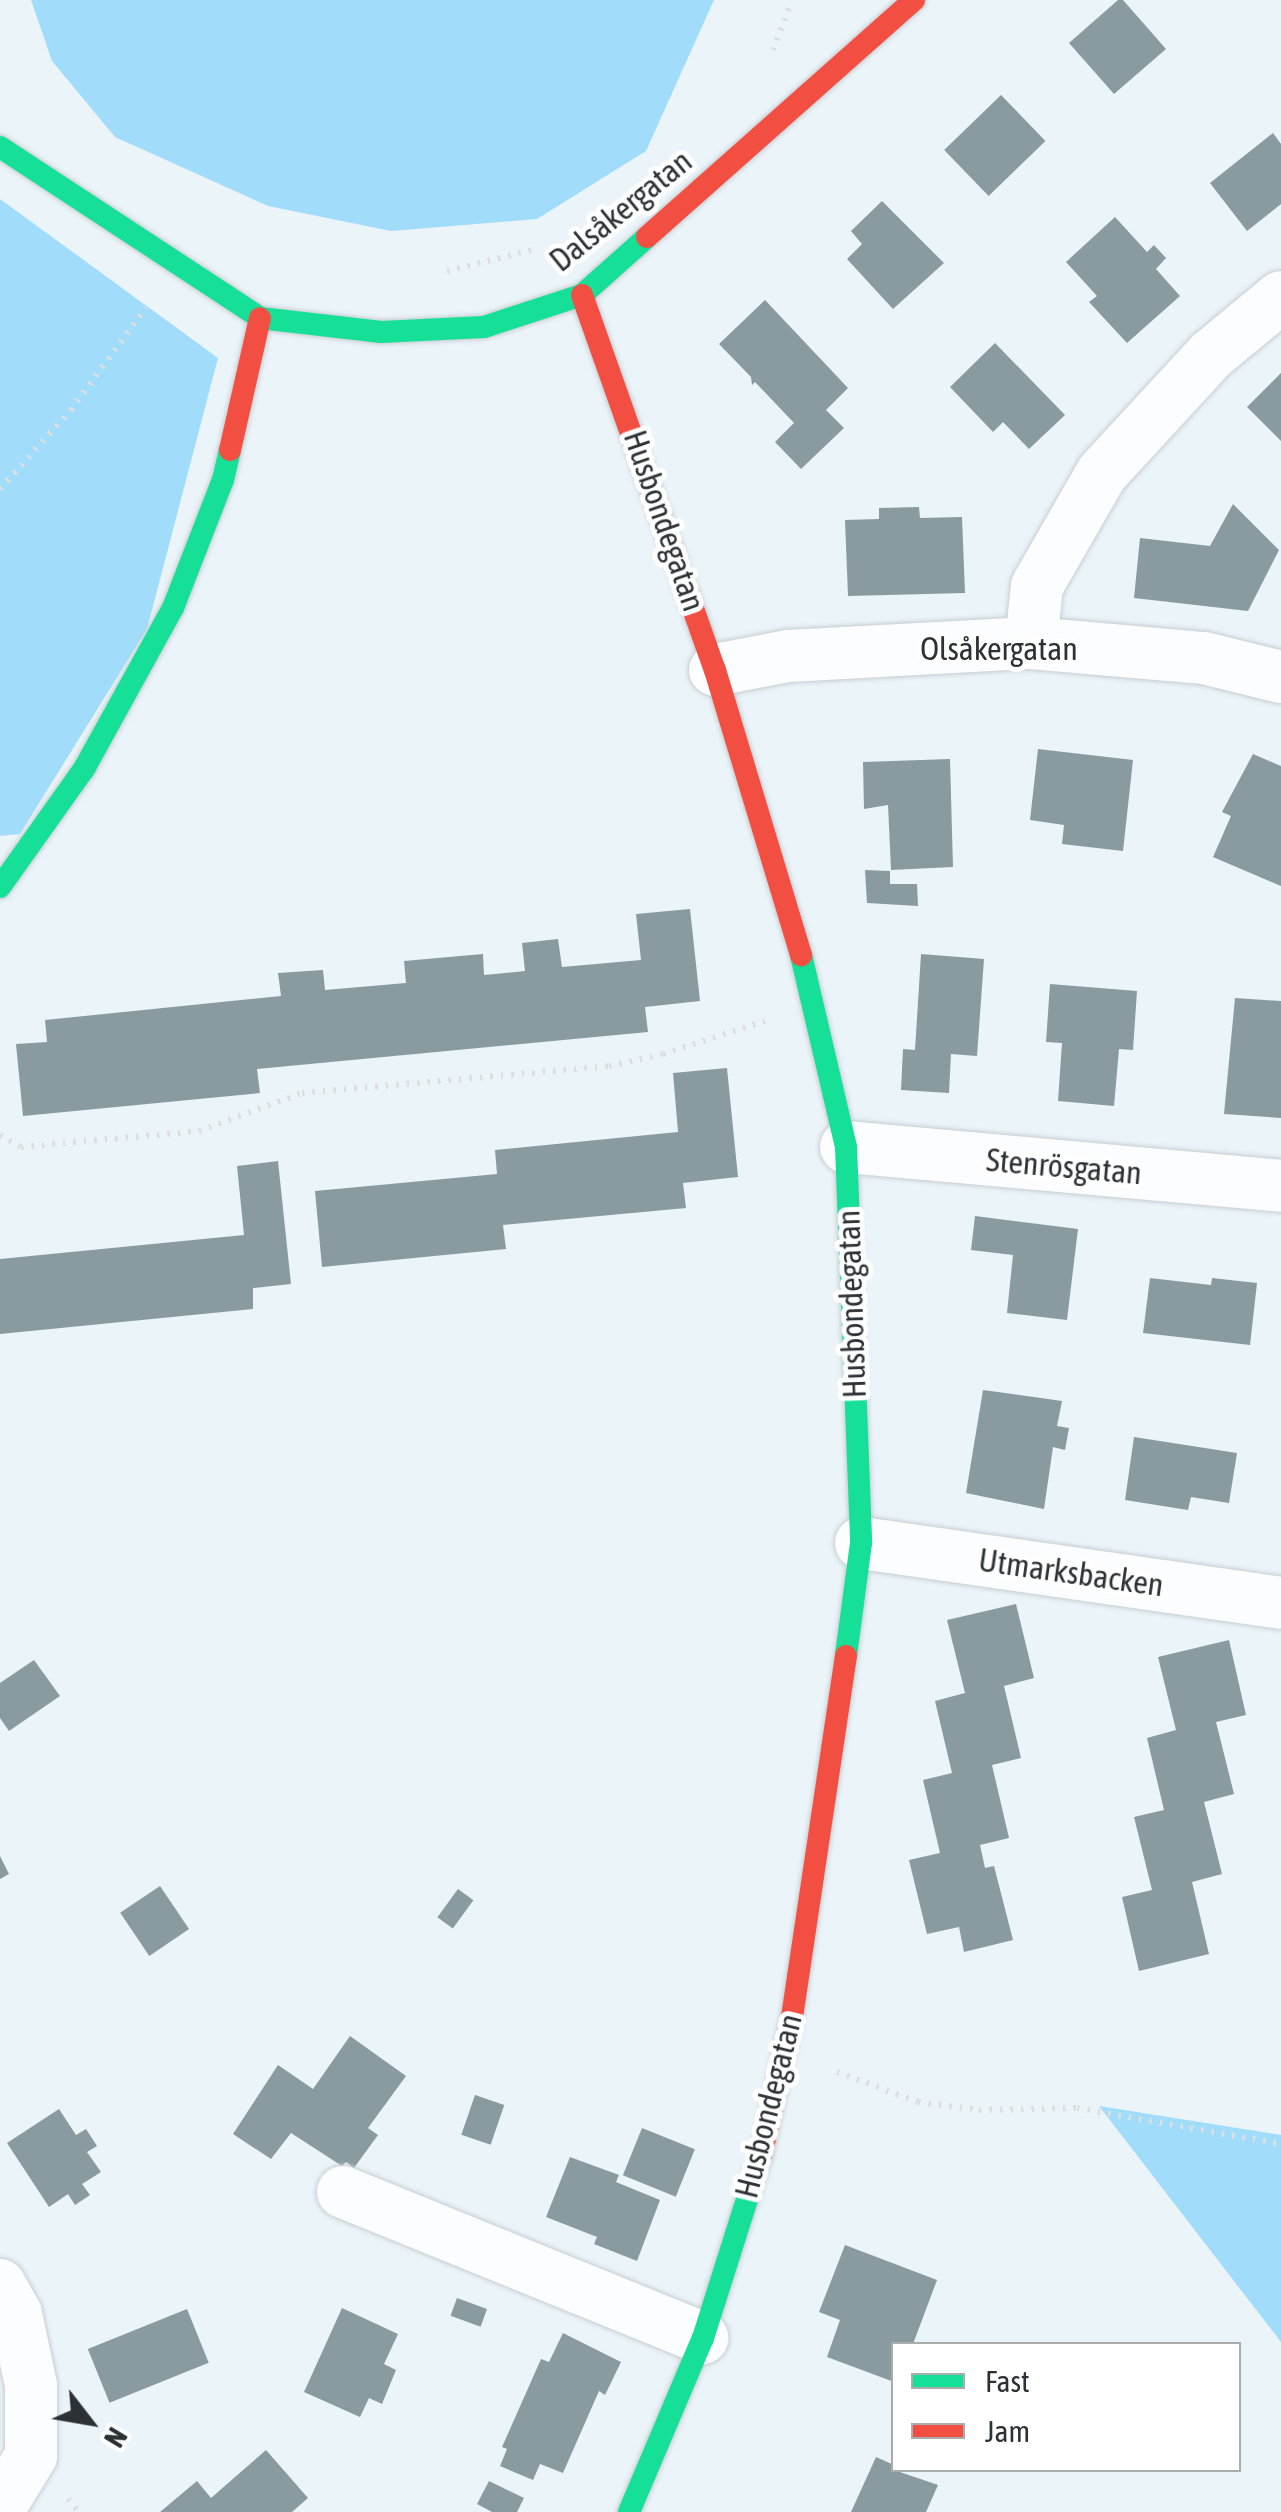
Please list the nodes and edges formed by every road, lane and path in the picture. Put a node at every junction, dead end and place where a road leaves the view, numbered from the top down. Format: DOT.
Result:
graph roads {
  1 [pos="792,0"];
  2 [pos="914,0"];
  3 [pos="769,60"];
  4 [pos="0,147"];
  5 [pos="540,248"];
  6 [pos="175,262"];
  7 [pos="434,274"];
  8 [pos="582,295"];
  9 [pos="1281,296"];
  10 [pos="260,318"];
  11 [pos="0,489"];
  12 [pos="1031,643"];
  13 [pos="716,670"];
  14 [pos="1281,677"];
  15 [pos="0,887"];
  16 [pos="816,1005"];
  17 [pos="0,1135"];
  18 [pos="846,1147"];
  19 [pos="1281,1186"];
  20 [pos="861,1543"];
  21 [pos="1281,1603"];
  22 [pos="784,2055"];
  23 [pos="1281,2144"];
  24 [pos="343,2192"];
  25 [pos="0,2285"];
  26 [pos="703,2338"];
  27 [pos="0,2507"];
  28 [pos="630,2512"];
  1 -- 3 [label="path"];
  2 -- 8 [label="street, Dalsåkergatan"];
  4 -- 6 [label="street, Dalsåkergatan"];
  5 -- 7 [label="path"];
  6 -- 10 [label="street, Dalsåkergatan"];
  6 -- 11 [label="path"];
  8 -- 10 [label="street, Dalsåkergatan"];
  8 -- 13 [label="street, Husbondegatan"];
  9 -- 12 [label="street"];
  10 -- 15 [label="street"];
  12 -- 13 [label="street, Olsåkergatan"];
  12 -- 14 [label="street, Olsåkergatan"];
  13 -- 16 [label="street, Husbondegatan"];
  16 -- 17 [label="path"];
  16 -- 18 [label="street, Husbondegatan"];
  18 -- 19 [label="street, Stenrösgatan"];
  18 -- 20 [label="street, Husbondegatan"];
  20 -- 21 [label="street, Utmarksbacken"];
  20 -- 22 [label="street, Husbondegatan"];
  22 -- 23 [label="path"];
  22 -- 26 [label="street, Husbondegatan"];
  24 -- 26 [label="street"];
  25 -- 27 [label="street"];
  26 -- 28 [label="street, Husbondegatan"];
}
